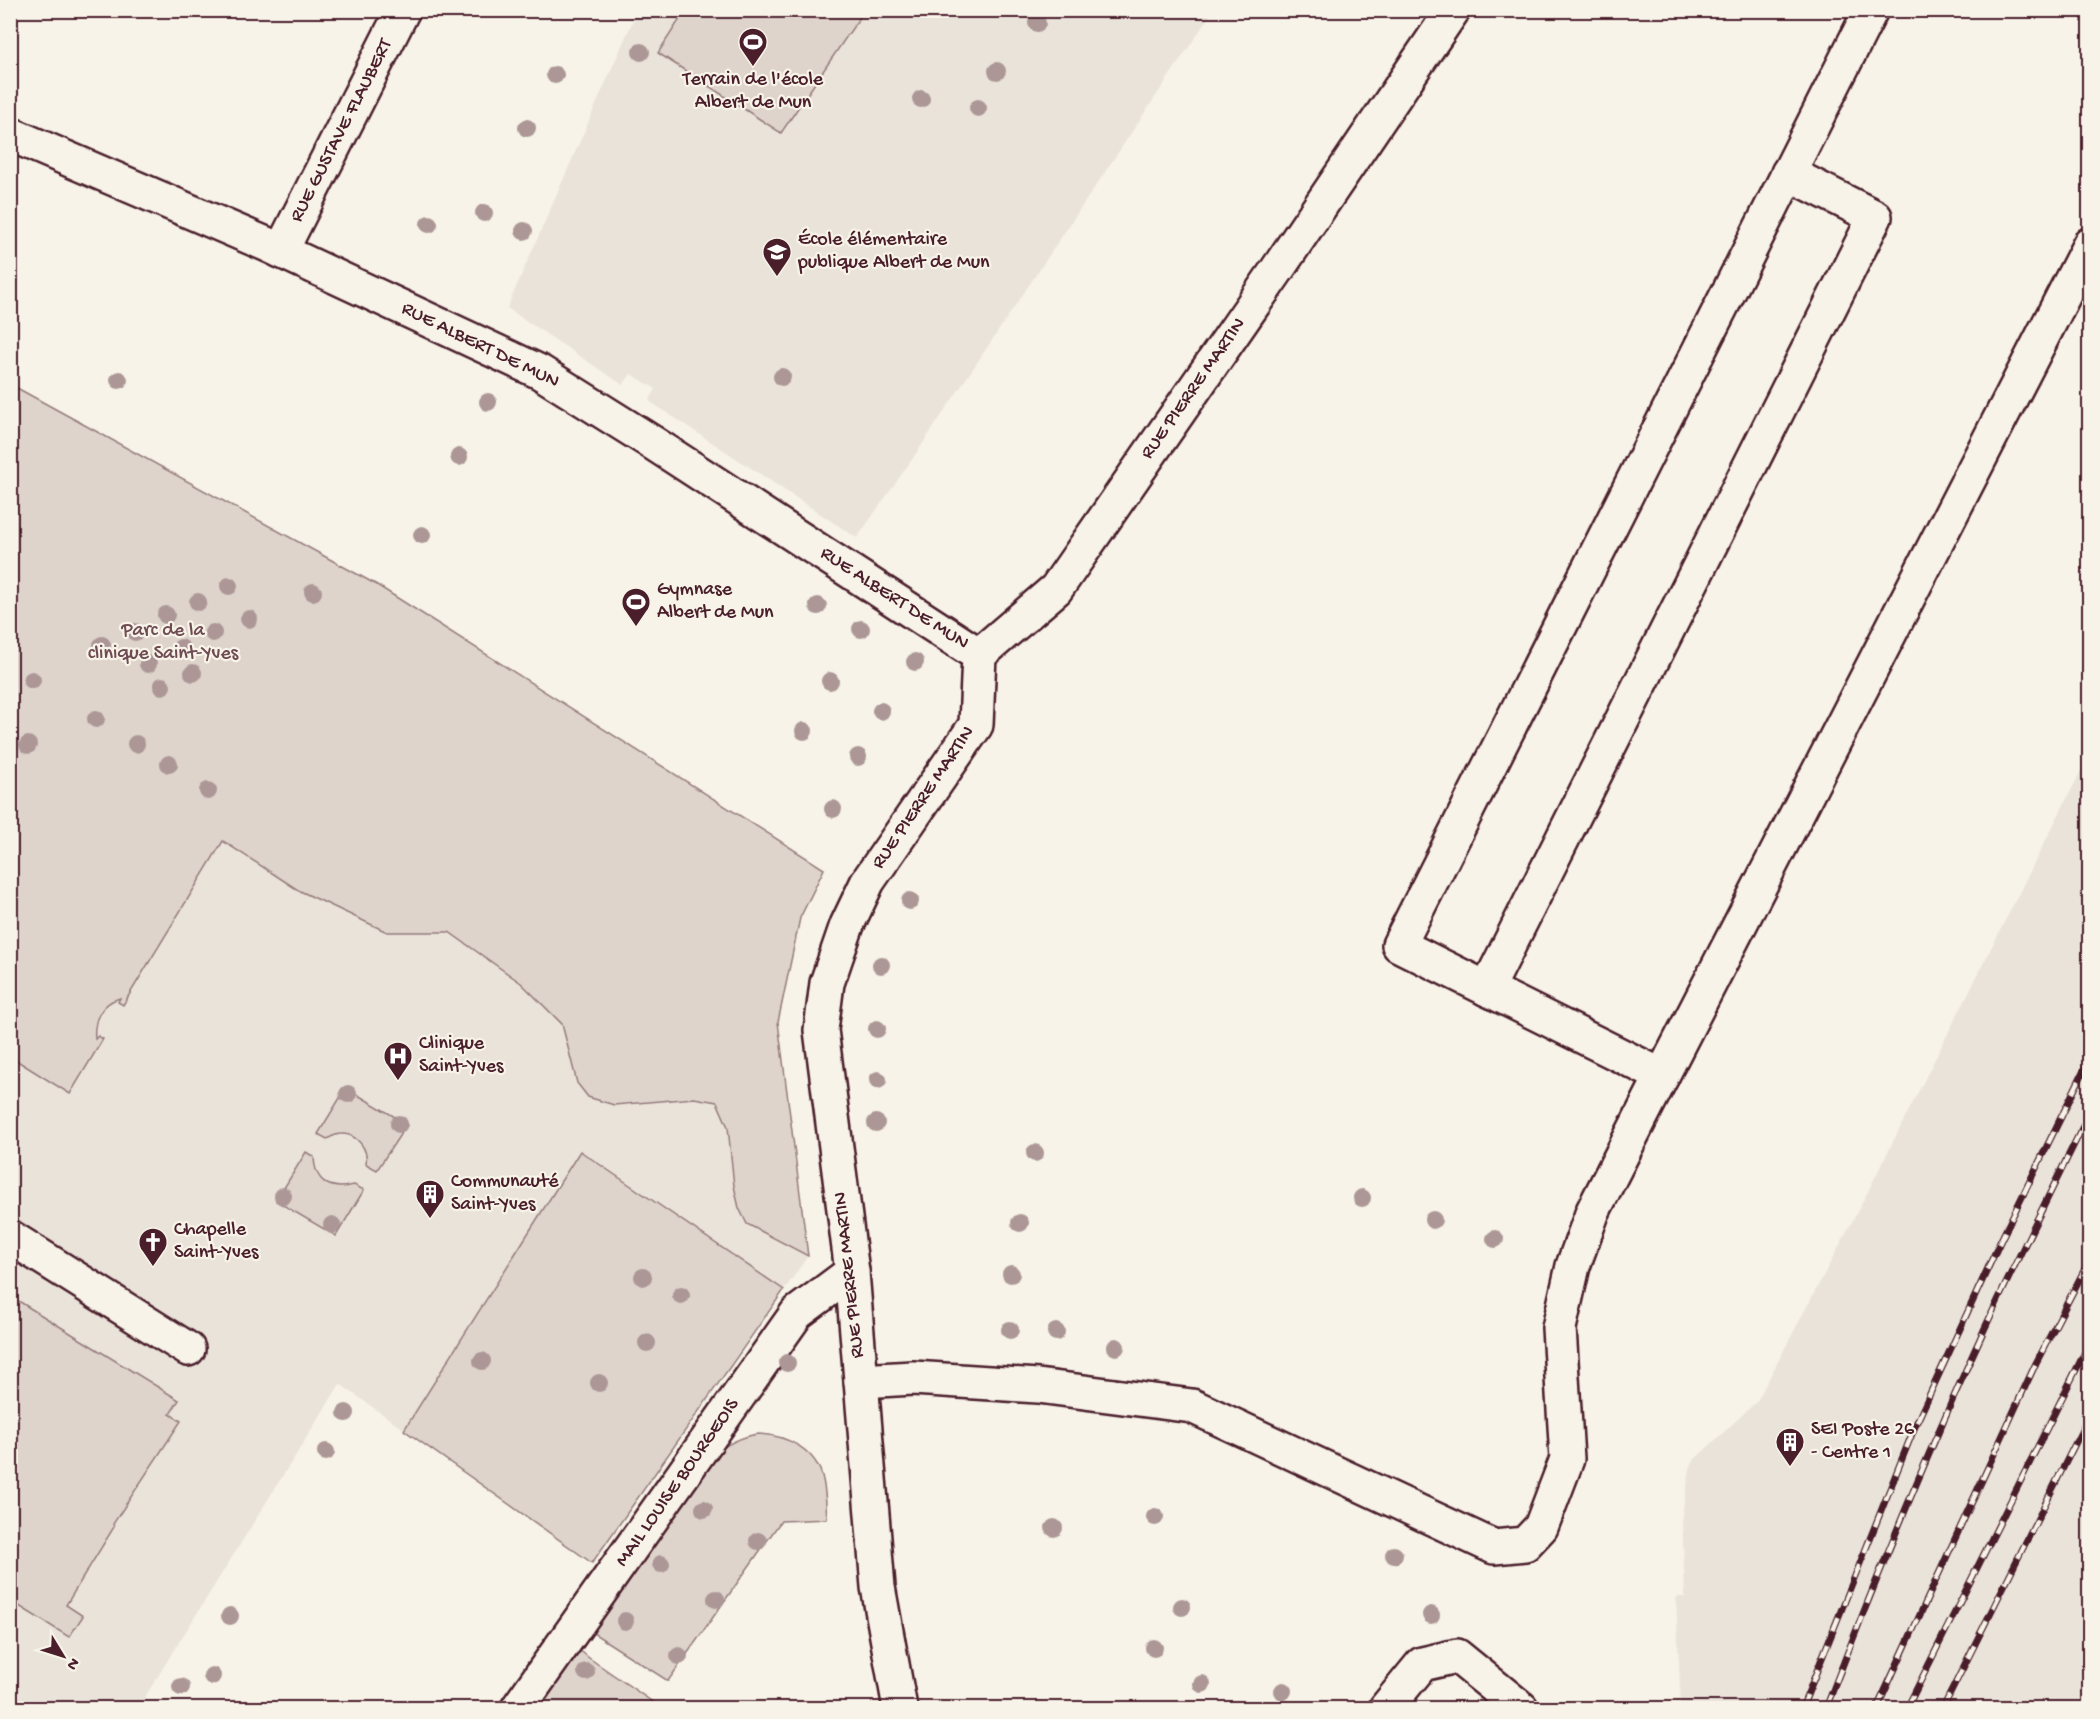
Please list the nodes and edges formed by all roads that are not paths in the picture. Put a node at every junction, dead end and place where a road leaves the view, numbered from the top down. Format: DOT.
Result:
graph roads {
  1 [pos="403,10"];
  2 [pos="1453,10"];
  3 [pos="1871,10"];
  4 [pos="10,134"];
  5 [pos="1788,173"];
  6 [pos="2090,244"];
  7 [pos="281,251"];
  8 [pos="979,655"];
  9 [pos="1487,989"];
  10 [pos="1662,1076"];
  11 [pos="10,1238"];
  12 [pos="852,1272"];
  13 [pos="188,1349"];
  14 [pos="861,1381"];
  15 [pos="878,1587"];
  16 [pos="518,1708"];
  17 [pos="879,1708"];
  18 [pos="900,1708"];
  19 [pos="1386,1708"];
  20 [pos="1521,1708"];
  1 -- 7 [label="street, RUE GUSTAVE FLAUBERT"];
  2 -- 8 [label="street, RUE PIERRE MARTIN"];
  3 -- 5 [label="street"];
  4 -- 7 [label="street, RUE ALBERT DE MUN"];
  5 -- 9 [label="street"];
  5 -- 9 [label="street"];
  6 -- 10 [label="street"];
  7 -- 8 [label="street, RUE ALBERT DE MUN"];
  8 -- 12 [label="street, RUE PIERRE MARTIN"];
  9 -- 10 [label="street"];
  10 -- 14 [label="street"];
  11 -- 13 [label="street"];
  12 -- 14 [label="street, RUE PIERRE MARTIN"];
  12 -- 16 [label="street, MAIL LOUISE BOURGEOIS"];
  14 -- 15 [label="street, RUE PIERRE MARTIN"];
  15 -- 17 [label="street, RUE PIERRE MARTIN"];
  15 -- 18 [label="street, RUE PIERRE MARTIN"];
  19 -- 20 [label="street"];
}
